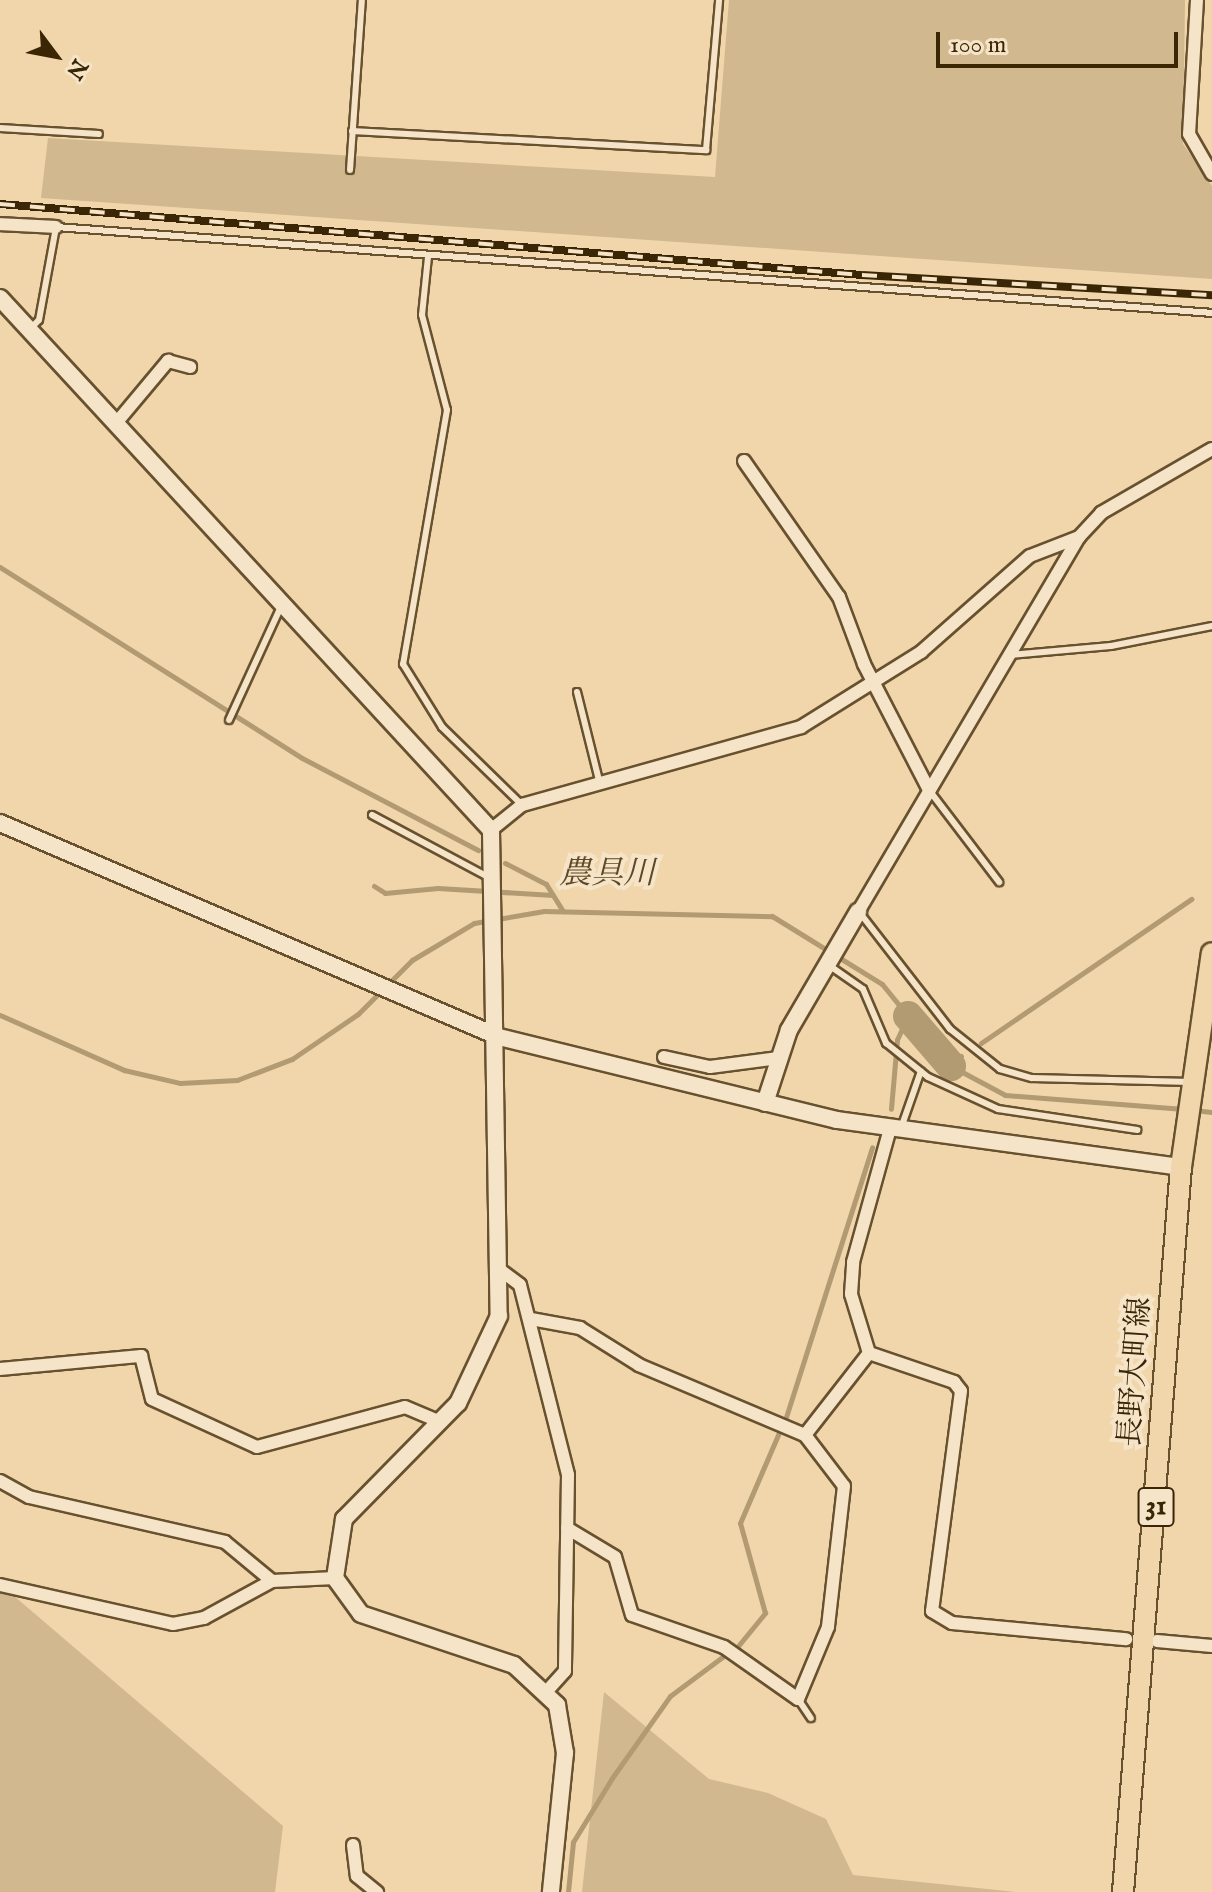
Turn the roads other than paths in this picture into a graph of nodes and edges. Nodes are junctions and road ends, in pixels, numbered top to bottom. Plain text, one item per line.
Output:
1 (362, 0) edge
2 (719, 0) edge
3 (1197, 0) edge
4 (0, 128) edge
5 (352, 131) junction
6 (99, 134) dead end
7 (350, 170) dead end
8 (1212, 174) edge
9 (0, 224) edge
10 (56, 227) junction
11 (428, 257) junction
12 (0, 298) edge
13 (1212, 313) edge
14 (29, 329) junction
15 (190, 367) dead end
16 (117, 422) junction
17 (1212, 449) edge
18 (744, 461) dead end
19 (1079, 537) junction
20 (284, 601) junction
21 (1212, 626) edge
22 (1009, 655) junction
23 (875, 683) junction
24 (577, 692) dead end
25 (229, 719) dead end
26 (600, 784) junction
27 (929, 790) junction
28 (522, 805) junction
29 (372, 815) dead end
30 (0, 823) edge
31 (491, 830) junction
32 (494, 882) junction
33 (999, 882) dead end
34 (856, 916) junction
35 (1212, 953) edge
36 (830, 960) junction
37 (499, 1037) junction
38 (664, 1057) dead end
39 (778, 1058) junction
40 (921, 1071) junction
41 (1190, 1086) junction
42 (765, 1103) junction
43 (895, 1130) junction
44 (1137, 1130) dead end
45 (1181, 1167) junction
46 (503, 1272) junction
47 (531, 1319) junction
48 (869, 1353) junction
49 (0, 1369) edge
50 (440, 1422) junction
51 (805, 1435) junction
52 (0, 1481) edge
53 (567, 1528) junction
54 (335, 1578) junction
55 (272, 1581) junction
56 (0, 1585) edge
57 (1126, 1639) dead end
58 (1157, 1641) dead end
59 (1212, 1646) edge
60 (546, 1692) junction
61 (798, 1699) junction
62 (811, 1718) dead end
63 (353, 1845) dead end
64 (377, 1892) edge
65 (551, 1892) edge
66 (1123, 1892) edge

1 - 5 lane
2 - 5 lane
3 - 8 street
4 - 6 lane
5 - 7 lane
9 - 10 street
10 - 11 lane
10 - 14 lane
11 - 13 lane
11 - 28 lane
12 - 14 street
14 - 16 street
15 - 16 street
16 - 20 street
17 - 19 street
18 - 23 street
19 - 22 street
19 - 23 street
20 - 25 lane
20 - 31 street
21 - 22 lane
22 - 27 street
23 - 26 street
23 - 27 street
24 - 26 lane
26 - 28 street
27 - 33 lane
27 - 34 street
28 - 31 street
29 - 32 lane
30 - 37 street
31 - 32 street
32 - 37 street
34 - 36 street
34 - 41 lane
35 - 41 main road, 長野大町線 / 31
36 - 39 street
36 - 40 lane
37 - 42 street
37 - 46 street
38 - 39 street
39 - 42 street
40 - 43 lane
40 - 44 lane
41 - 45 main road, 長野大町線 / 31
42 - 43 street
43 - 45 street
43 - 48 street
45 - 66 main road, 長野大町線 / 31
46 - 47 street
46 - 50 street
47 - 51 street
47 - 53 street
48 - 51 street
48 - 57 street
49 - 50 street
50 - 54 street
51 - 61 street
52 - 55 street
53 - 60 street
53 - 61 street
54 - 55 street
54 - 60 street
55 - 56 street
58 - 59 street
60 - 65 street
61 - 62 lane
63 - 64 street

